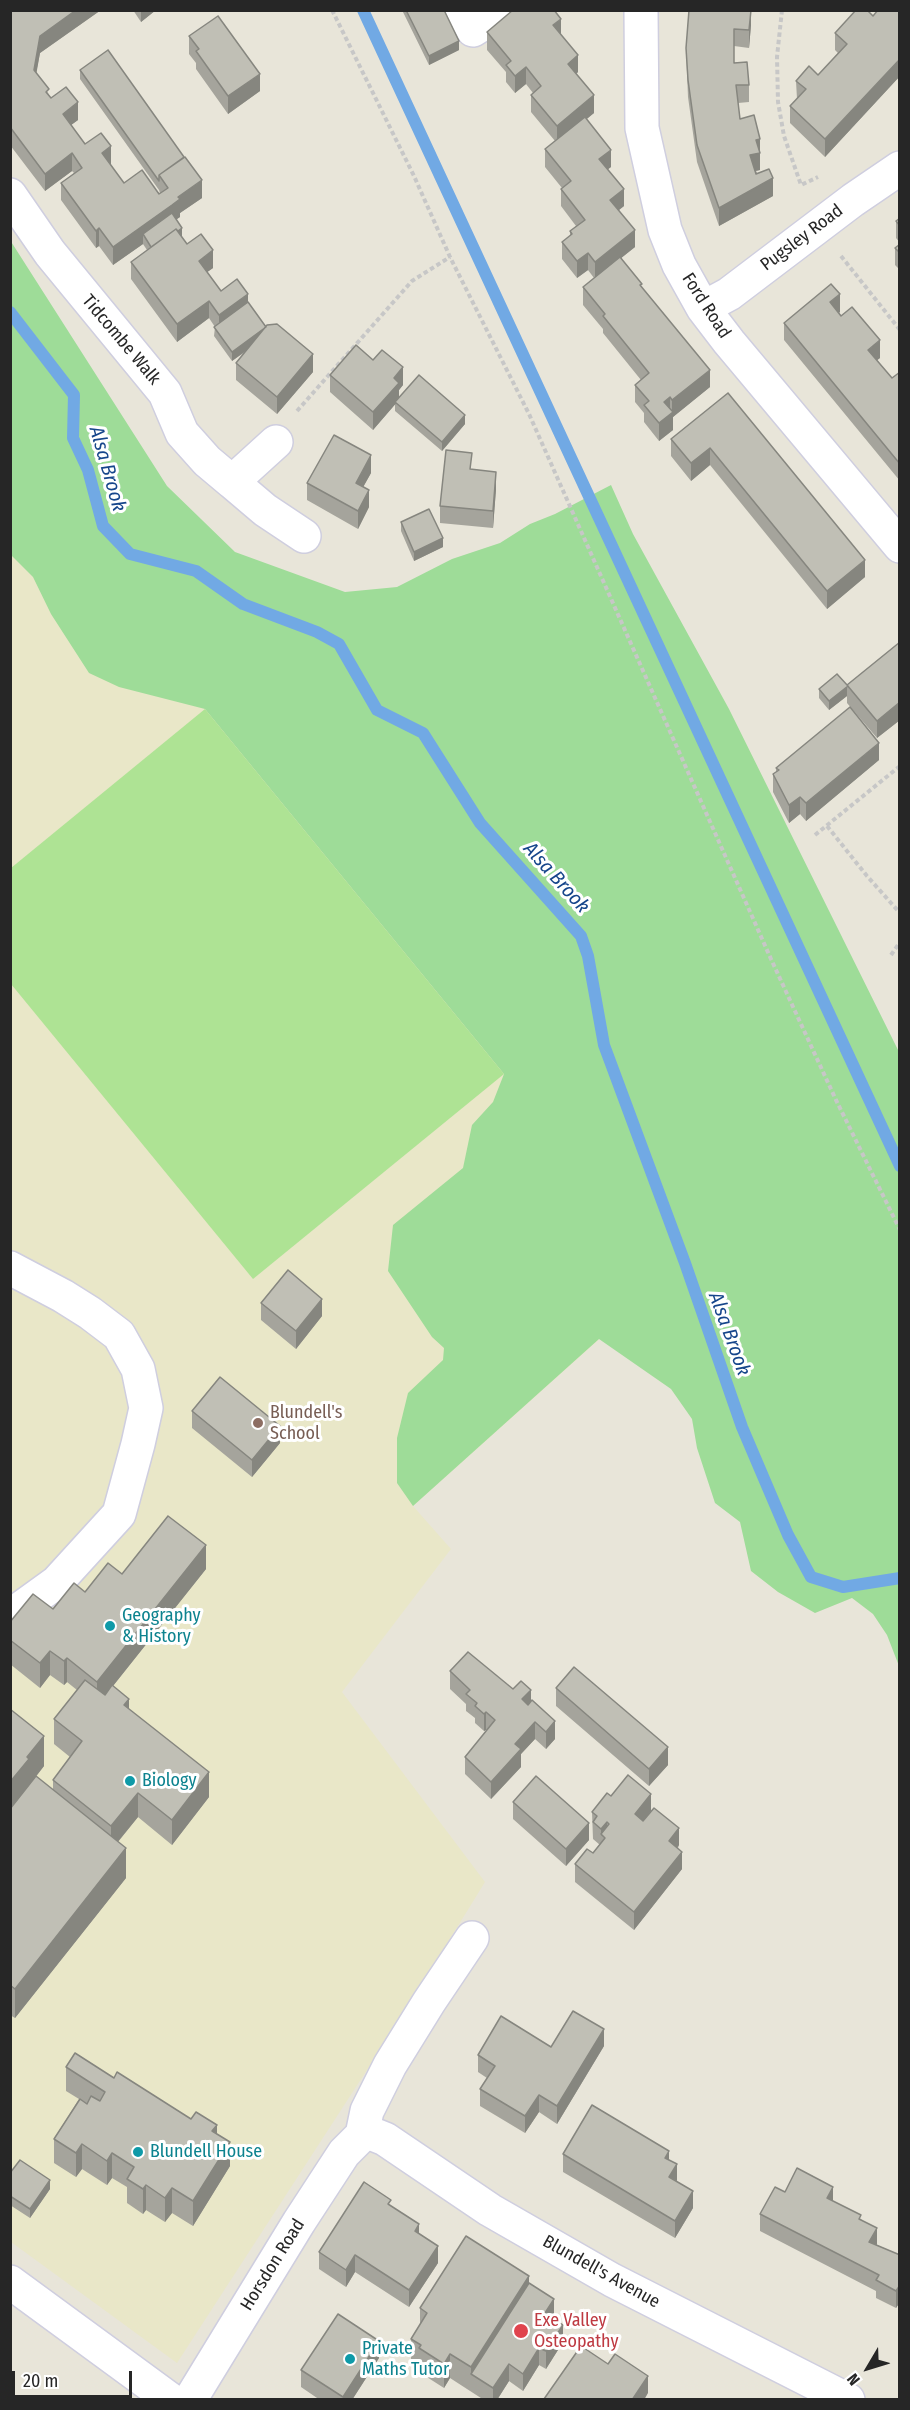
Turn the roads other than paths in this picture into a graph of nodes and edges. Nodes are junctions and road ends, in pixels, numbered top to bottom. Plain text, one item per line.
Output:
1 (462, 10) edge
2 (505, 10) edge
3 (641, 10) edge
4 (900, 168) edge
5 (10, 195) edge
6 (703, 308) junction
7 (276, 442) road end
8 (232, 482) junction
9 (304, 536) dead end
10 (900, 546) edge
11 (10, 1268) edge
12 (10, 1616) edge
13 (472, 1938) dead end
14 (362, 2135) junction
15 (10, 2282) edge
16 (196, 2389) edge
17 (171, 2400) edge
18 (848, 2400) edge

1 - 2 street
3 - 6 street, Ford Road
4 - 6 street, Pugsley Road
5 - 8 street, Tidcombe Walk
6 - 10 street, Ford Road
7 - 8 street
8 - 9 street, Tidcombe Walk
11 - 12 street
13 - 14 street
14 - 16 street, Horsdon Road
14 - 18 street, Blundell's Avenue
15 - 17 street

